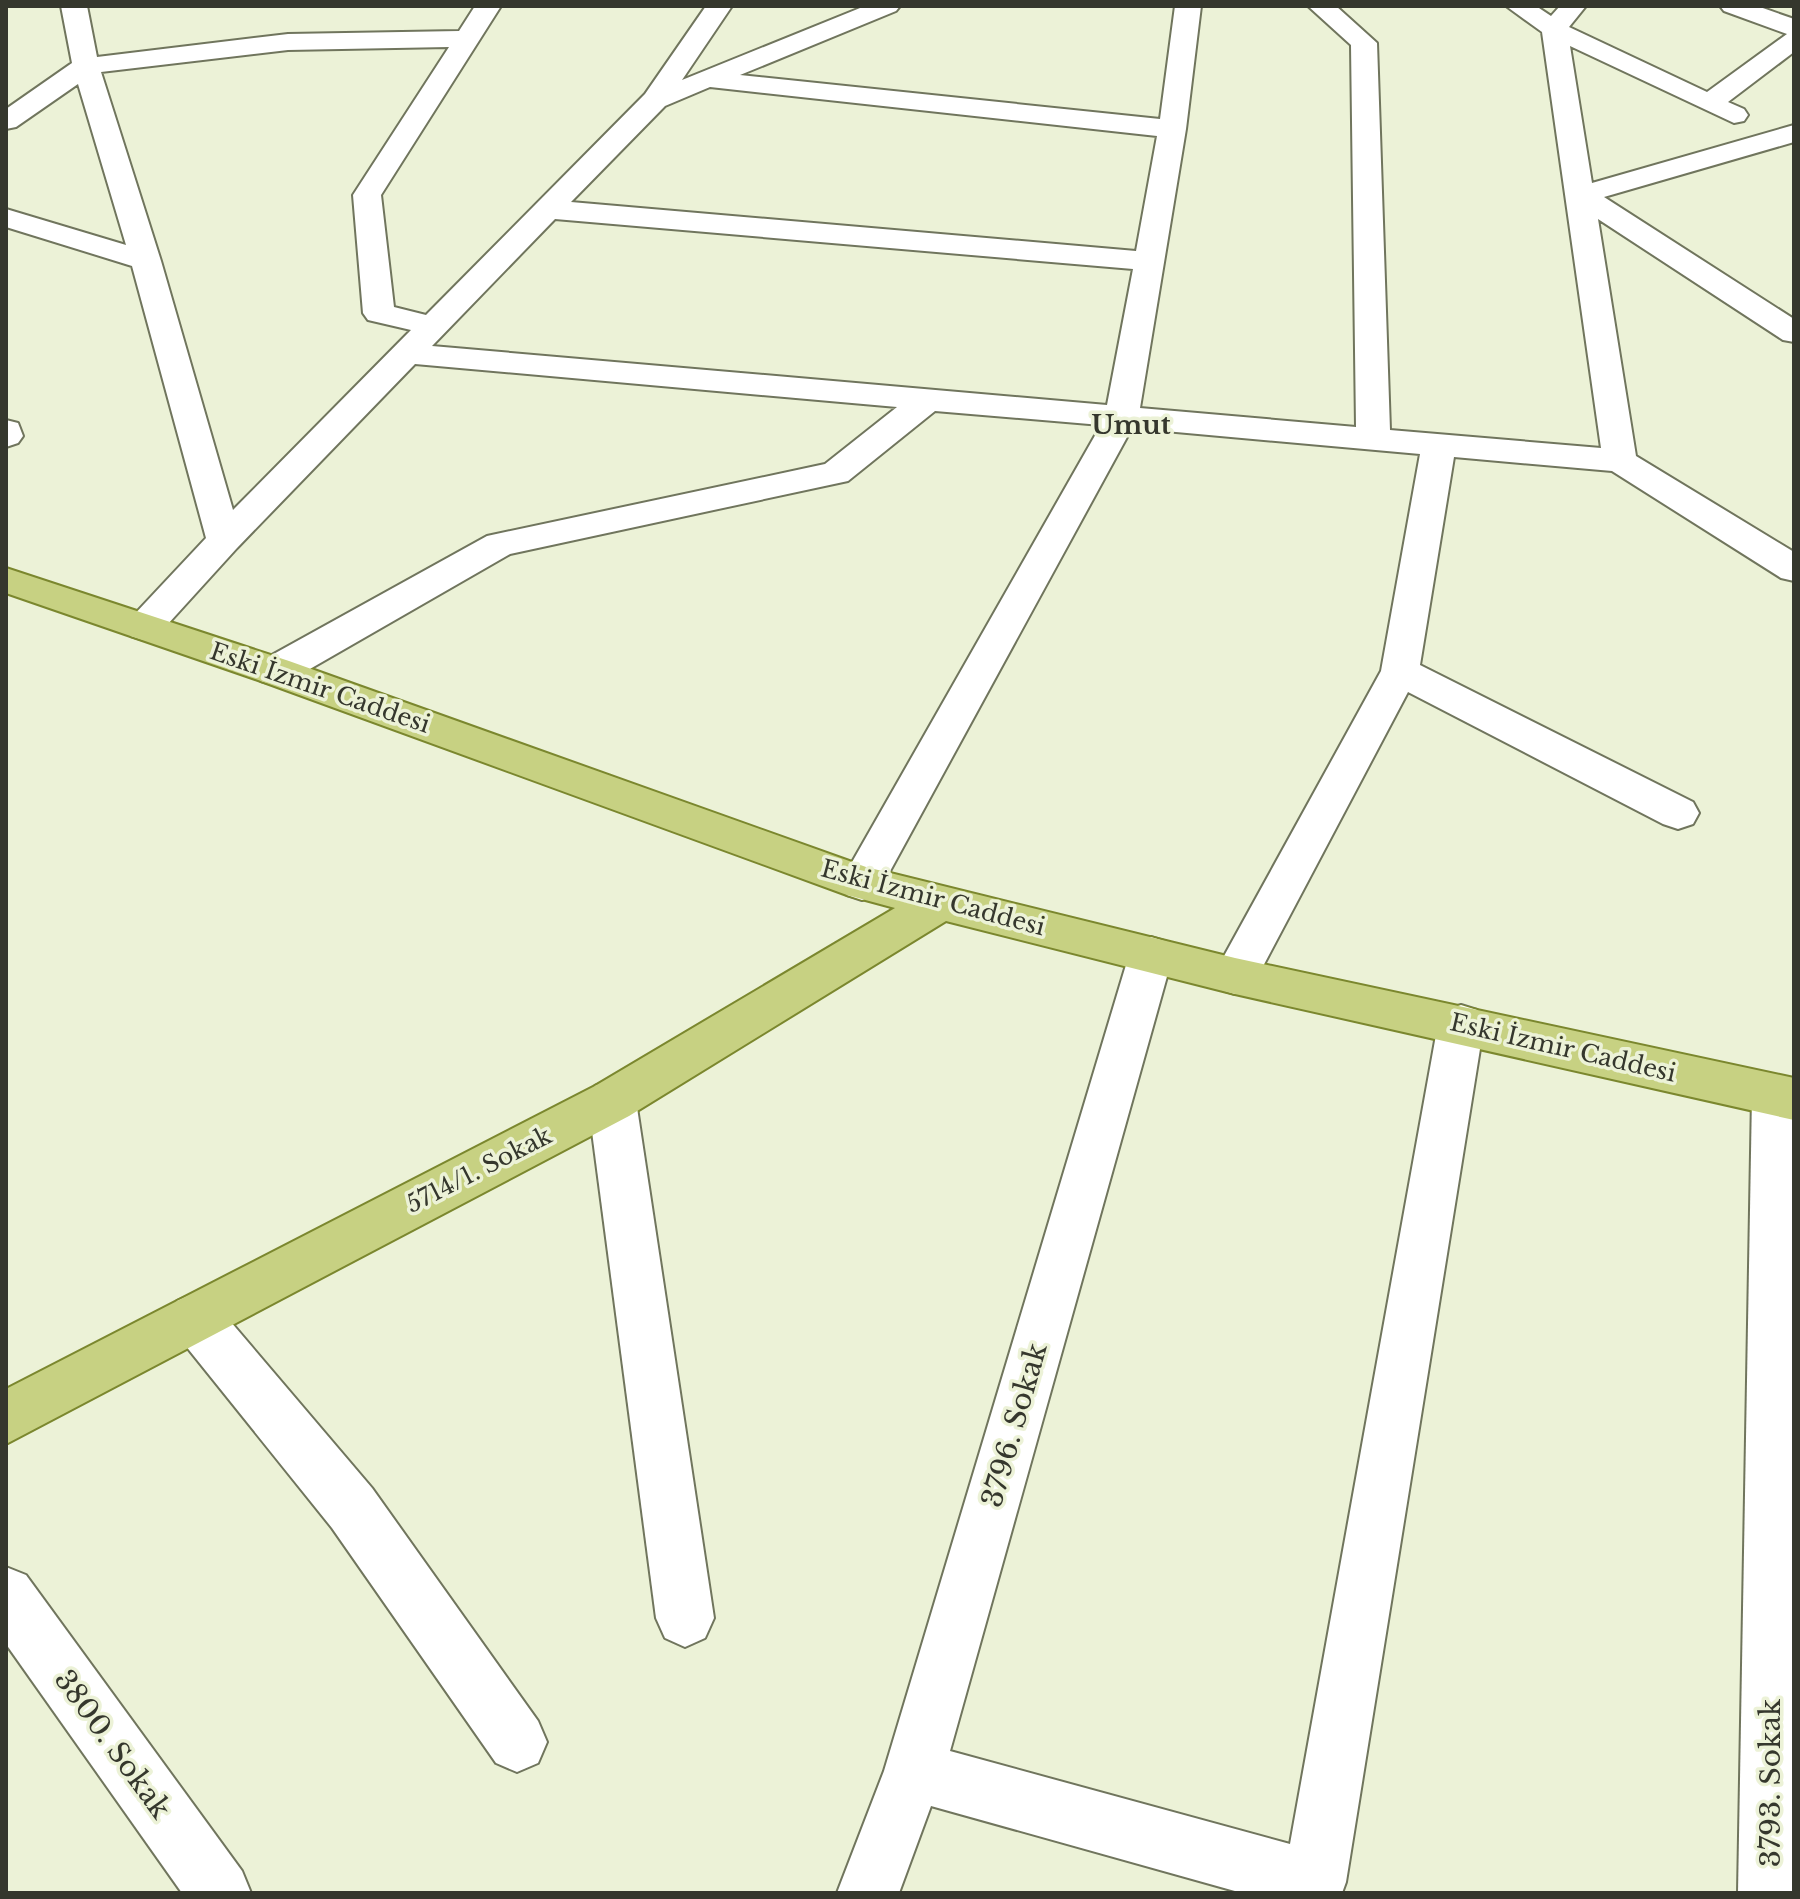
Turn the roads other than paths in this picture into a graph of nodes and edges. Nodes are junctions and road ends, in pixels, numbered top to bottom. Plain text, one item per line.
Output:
1 (74, 6) edge
2 (488, 6) edge
3 (719, 6) edge
4 (887, 6) edge
5 (1188, 6) edge
6 (1321, 6) edge
7 (1519, 6) edge
8 (1573, 6) edge
9 (1733, 6) edge
10 (1794, 28) edge
11 (1554, 29) junction
12 (464, 39) junction
13 (1794, 40) edge
14 (86, 66) junction
15 (708, 80) junction
16 (655, 100) junction
17 (1709, 103) junction
18 (6, 121) edge
19 (1172, 129) junction
20 (1787, 135) edge
21 (1581, 195) junction
22 (546, 209) junction
23 (6, 218) edge
24 (146, 261) junction
25 (1147, 261) junction
26 (435, 327) junction
27 (1794, 333) edge
28 (408, 354) junction
29 (926, 401) junction
30 (1122, 417) junction
31 (1373, 441) junction
32 (1439, 445) junction
33 (1620, 461) junction
34 (224, 540) junction
35 (1794, 569) edge
36 (6, 580) edge
37 (144, 627) junction
38 (275, 671) junction
39 (1400, 671) junction
40 (1678, 813) dead end
41 (862, 883) junction
42 (940, 903) junction
43 (1151, 955) junction
44 (1235, 976) junction
45 (1461, 1024) junction
46 (1785, 1098) edge
47 (612, 1101) junction
48 (195, 1318) junction
49 (6, 1417) edge
50 (6, 1595) edge
51 (685, 1618) dead end
52 (517, 1742) dead end
53 (914, 1771) junction
54 (1326, 1889) edge
55 (220, 1893) edge
56 (868, 1893) edge
57 (1769, 1893) edge

1 - 14 street
2 - 12 street
3 - 16 street
4 - 15 street
5 - 19 street
6 - 31 street
7 - 11 street
8 - 11 street
9 - 10 street
11 - 17 street
11 - 21 street
12 - 14 street
12 - 26 street
13 - 17 street
14 - 18 street
14 - 24 street
15 - 16 street
15 - 19 street
16 - 22 street
17 - 20 street
19 - 25 street
20 - 21 street
21 - 27 street
21 - 33 street
22 - 25 street
22 - 26 street
23 - 24 street
24 - 34 street
25 - 30 street
26 - 28 street
28 - 29 street
28 - 34 street
29 - 30 street
29 - 38 street
30 - 31 street
30 - 41 street
31 - 32 street
32 - 33 street
32 - 39 street
33 - 35 street
34 - 37 street
36 - 37 main road, Eski İzmir Caddesi
37 - 38 main road, Eski İzmir Caddesi
38 - 41 main road, Eski İzmir Caddesi
39 - 40 street
39 - 44 street
41 - 42 main road, Eski İzmir Caddesi
42 - 43 main road, Eski İzmir Caddesi
42 - 47 main road, 5714/1. Sokak
43 - 44 main road, Eski İzmir Caddesi
43 - 53 street, 3796. Sokak
44 - 45 main road, Eski İzmir Caddesi
45 - 46 main road, Eski İzmir Caddesi
45 - 54 street
46 - 57 street, 3793. Sokak
47 - 48 main road, 5714/1. Sokak
47 - 51 street
48 - 49 main road, 5714/1. Sokak
48 - 52 street
50 - 55 street, 3800. Sokak
53 - 54 street
53 - 56 street, 3796. Sokak

